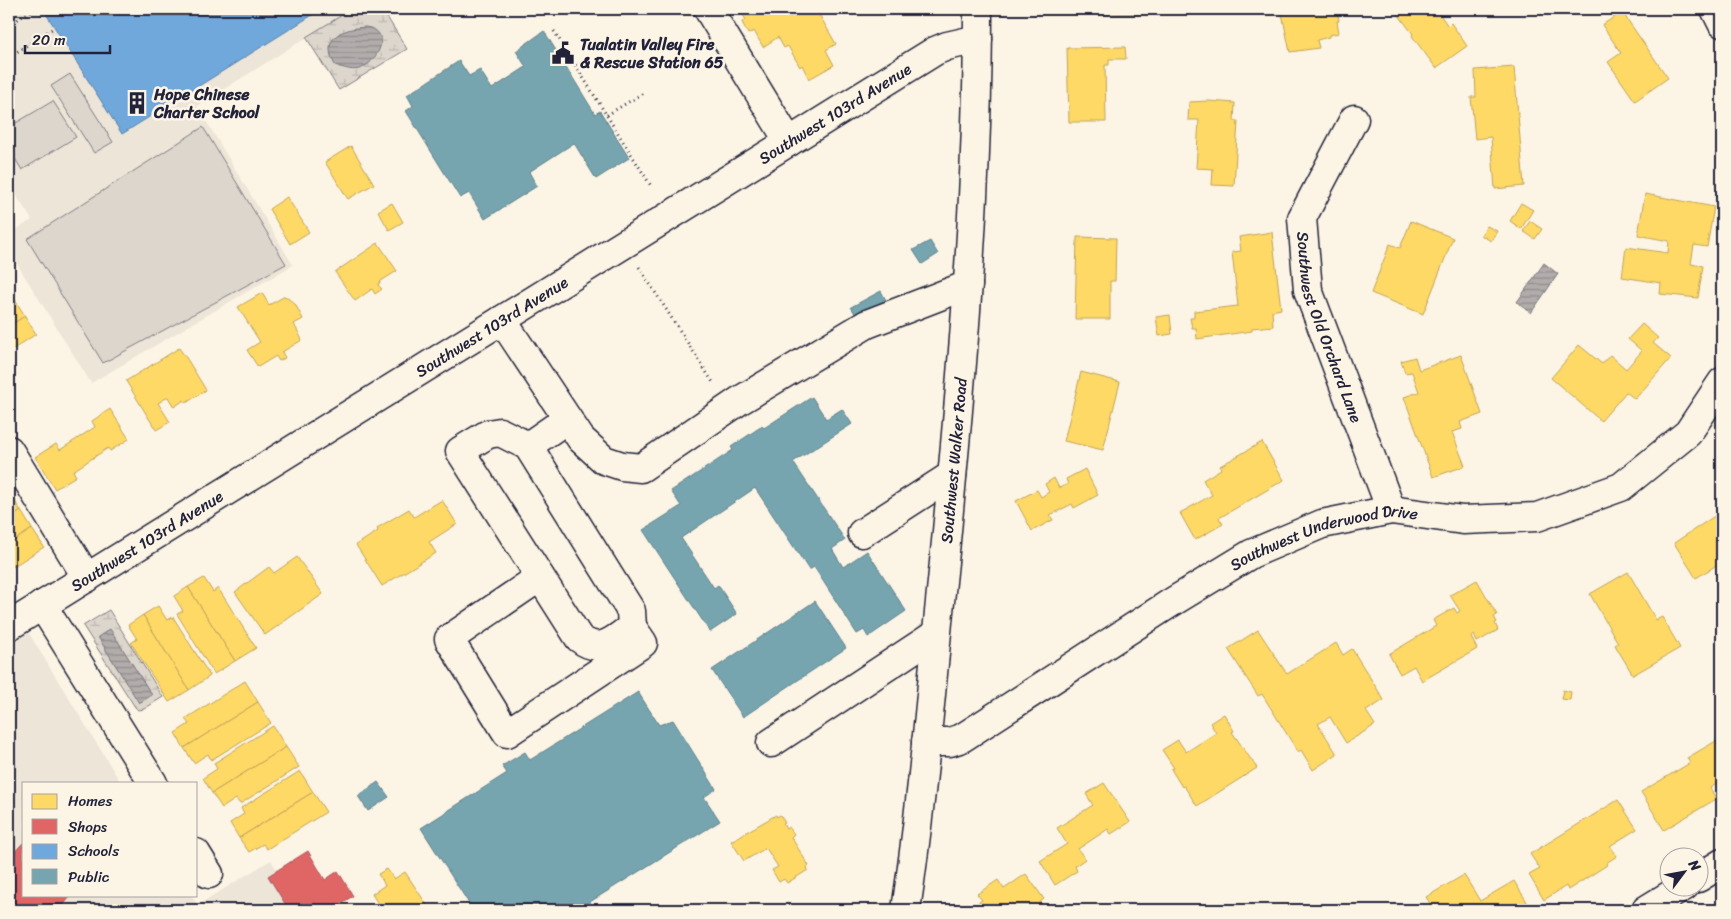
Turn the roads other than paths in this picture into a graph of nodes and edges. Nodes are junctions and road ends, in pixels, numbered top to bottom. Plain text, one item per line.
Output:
1 (708, 9) edge
2 (978, 9) edge
3 (1715, 9) edge
4 (1722, 23) edge
5 (978, 39) junction
6 (1354, 119) dead end
7 (789, 142) junction
8 (968, 285) junction
9 (502, 320) junction
10 (1722, 382) edge
11 (568, 419) junction
12 (528, 446) junction
13 (9, 450) edge
14 (952, 475) junction
15 (1391, 510) junction
16 (862, 533) dead end
17 (540, 577) junction
18 (87, 578) junction
19 (42, 605) junction
20 (9, 626) edge
21 (632, 627) junction
22 (936, 634) junction
23 (926, 742) junction
24 (771, 743) dead end
25 (152, 782) edge
26 (1722, 863) edge
27 (1708, 872) edge
28 (1669, 896) edge
29 (906, 910) edge
30 (1646, 910) edge

1 - 7 street
2 - 5 street, Southwest Walker Road
3 - 4 street
5 - 7 street, Southwest 103rd Avenue
5 - 8 street, Southwest Walker Road
6 - 15 street, Southwest Old Orchard Lane
7 - 9 street, Southwest 103rd Avenue
8 - 11 street
8 - 14 street, Southwest Walker Road
9 - 11 street
9 - 18 street, Southwest 103rd Avenue
10 - 15 street, Southwest Underwood Drive
11 - 12 street
12 - 17 street
12 - 21 street
13 - 18 street
14 - 16 street
14 - 22 street, Southwest Walker Road
15 - 23 street, Southwest Underwood Drive
17 - 21 street
17 - 21 street
18 - 19 street, Southwest 103rd Avenue
19 - 20 street, Southwest 103rd Avenue
19 - 25 street
22 - 23 street, Southwest Walker Road
22 - 24 street
23 - 29 street, Southwest Walker Road
26 - 27 street
28 - 30 street

